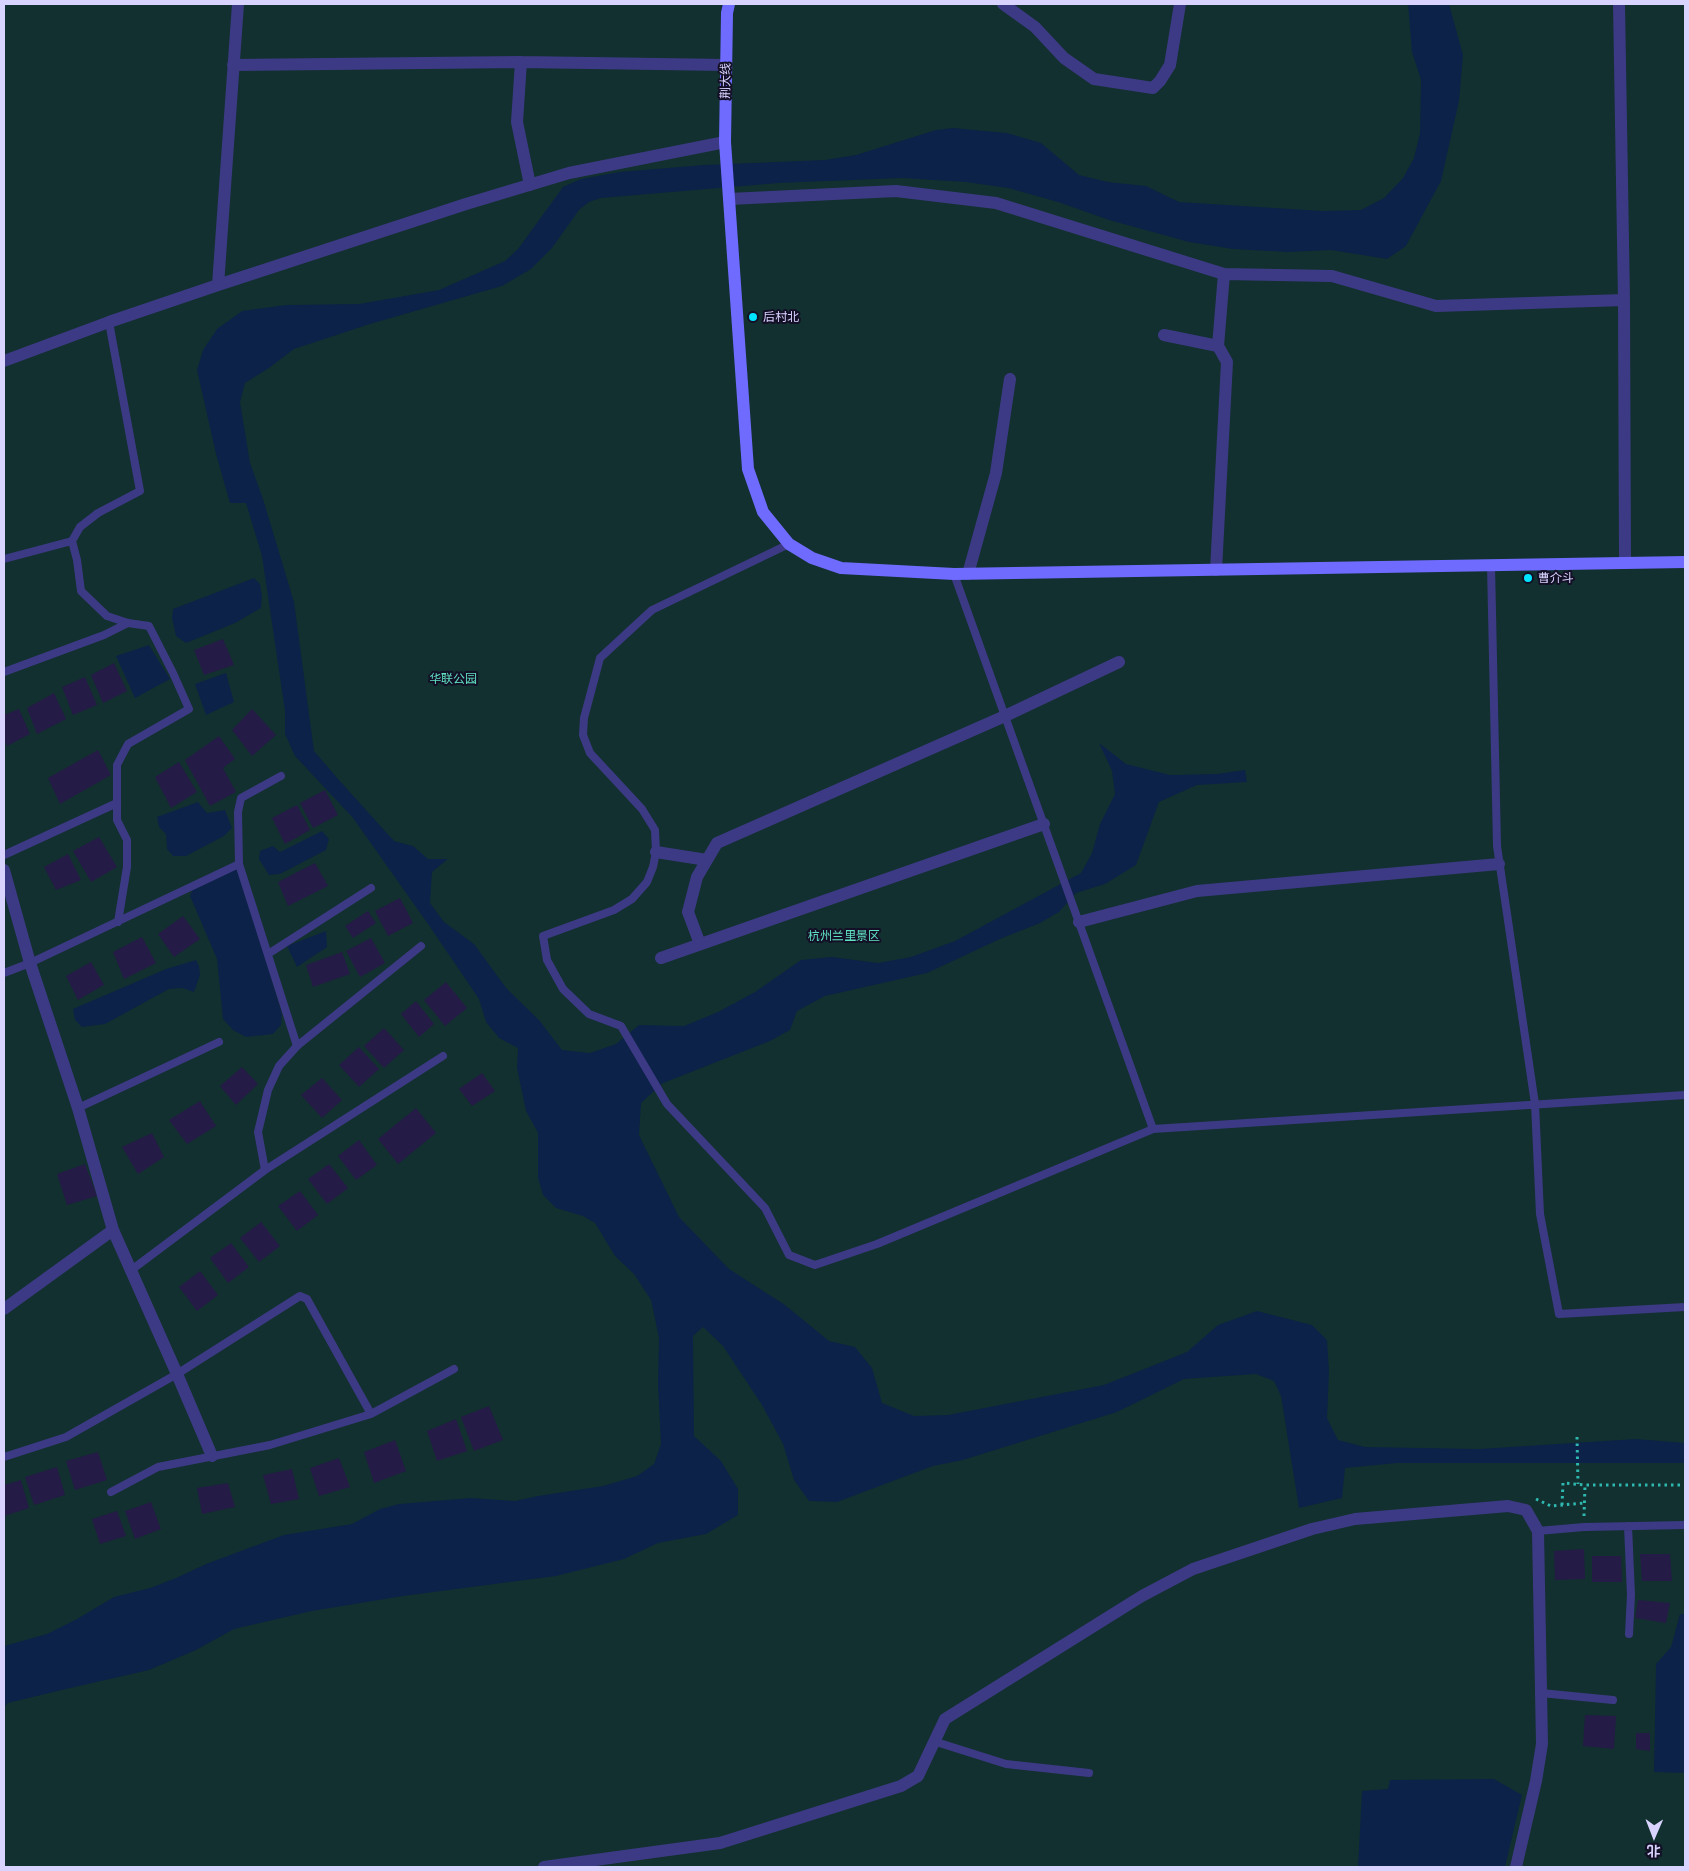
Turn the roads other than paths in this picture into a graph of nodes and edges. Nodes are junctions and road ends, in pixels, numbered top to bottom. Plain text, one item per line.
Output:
1 (238, 4) edge
2 (729, 4) edge
3 (1003, 4) edge
4 (1180, 4) edge
5 (1619, 4) edge
6 (521, 62) junction
7 (233, 65) junction
8 (726, 65) junction
9 (725, 142) junction
10 (530, 184) junction
11 (729, 199) junction
12 (1224, 274) junction
13 (218, 285) junction
14 (1624, 300) junction
15 (109, 322) junction
16 (1164, 335) dead end
17 (1218, 346) junction
18 (4, 361) edge
19 (1010, 379) dead end
20 (72, 541) junction
21 (789, 544) junction
22 (4, 559) edge
23 (1685, 562) edge
24 (1625, 563) junction
25 (1491, 565) junction
26 (1216, 570) junction
27 (954, 574) junction
28 (968, 574) junction
29 (128, 623) junction
30 (1119, 662) dead end
31 (4, 672) edge
32 (1005, 716) junction
33 (281, 776) dead end
34 (117, 803) junction
35 (1044, 824) junction
36 (656, 852) junction
37 (4, 855) edge
38 (707, 860) junction
39 (239, 864) junction
40 (1499, 864) junction
41 (4, 870) edge
42 (371, 888) dead end
43 (118, 922) junction
44 (1079, 922) junction
45 (700, 944) junction
46 (421, 946) dead end
47 (268, 954) junction
48 (661, 958) dead end
49 (30, 963) junction
50 (4, 973) edge
51 (219, 1042) dead end
52 (297, 1046) junction
53 (443, 1056) dead end
54 (1685, 1095) edge
55 (1535, 1104) junction
56 (78, 1108) junction
57 (1153, 1129) junction
58 (265, 1170) junction
59 (112, 1230) junction
60 (130, 1271) junction
61 (1685, 1307) edge
62 (4, 1309) edge
63 (454, 1369) dead end
64 (177, 1374) junction
65 (371, 1414) junction
66 (212, 1456) junction
67 (4, 1457) edge
68 (110, 1492) dead end
69 (1685, 1525) edge
70 (1628, 1526) junction
71 (1538, 1531) junction
72 (1629, 1634) dead end
73 (1542, 1693) junction
74 (1614, 1700) dead end
75 (933, 1741) junction
76 (1089, 1773) dead end
77 (544, 1867) edge
78 (1516, 1867) edge

1 - 7 street
2 - 8 street, 荆大线
3 - 4 street
5 - 14 street
6 - 7 street
6 - 8 street
6 - 10 street
7 - 13 street
8 - 9 street, 荆大线
9 - 10 street
9 - 11 street, 荆大线
10 - 13 street
11 - 12 street
11 - 21 street, 荆大线
12 - 14 street
12 - 17 street
13 - 15 street
14 - 24 street
15 - 18 street
15 - 20 lane
16 - 17 street
17 - 26 street
19 - 28 street
20 - 22 lane
20 - 29 lane
21 - 27 street, 荆大线
21 - 36 lane
23 - 24 street, 荆大线
24 - 25 street, 荆大线
25 - 26 street, 荆大线
25 - 40 lane
26 - 28 street, 荆大线
27 - 28 street, 荆大线
27 - 32 lane
29 - 31 lane
29 - 34 lane
30 - 32 street
32 - 35 lane
32 - 38 street
33 - 39 lane
34 - 37 lane
34 - 43 lane
35 - 44 lane
35 - 45 street
36 - 38 street
36 - 57 lane
38 - 45 street
39 - 43 lane
39 - 47 lane
40 - 44 street
40 - 55 lane
41 - 49 street
42 - 47 lane
43 - 49 lane
44 - 57 lane
45 - 48 street
46 - 52 lane
47 - 52 lane
49 - 50 lane
49 - 56 street
51 - 56 lane
52 - 58 lane
53 - 58 lane
54 - 55 lane
55 - 57 lane
55 - 61 lane
56 - 59 street
58 - 60 lane
59 - 60 street
59 - 62 street
60 - 64 street
63 - 65 lane
64 - 65 lane
64 - 66 street
64 - 67 lane
65 - 66 lane
66 - 68 lane
69 - 70 lane
70 - 71 lane
70 - 72 lane
71 - 73 street
71 - 75 street
73 - 74 lane
73 - 78 street
75 - 76 lane
75 - 77 street

